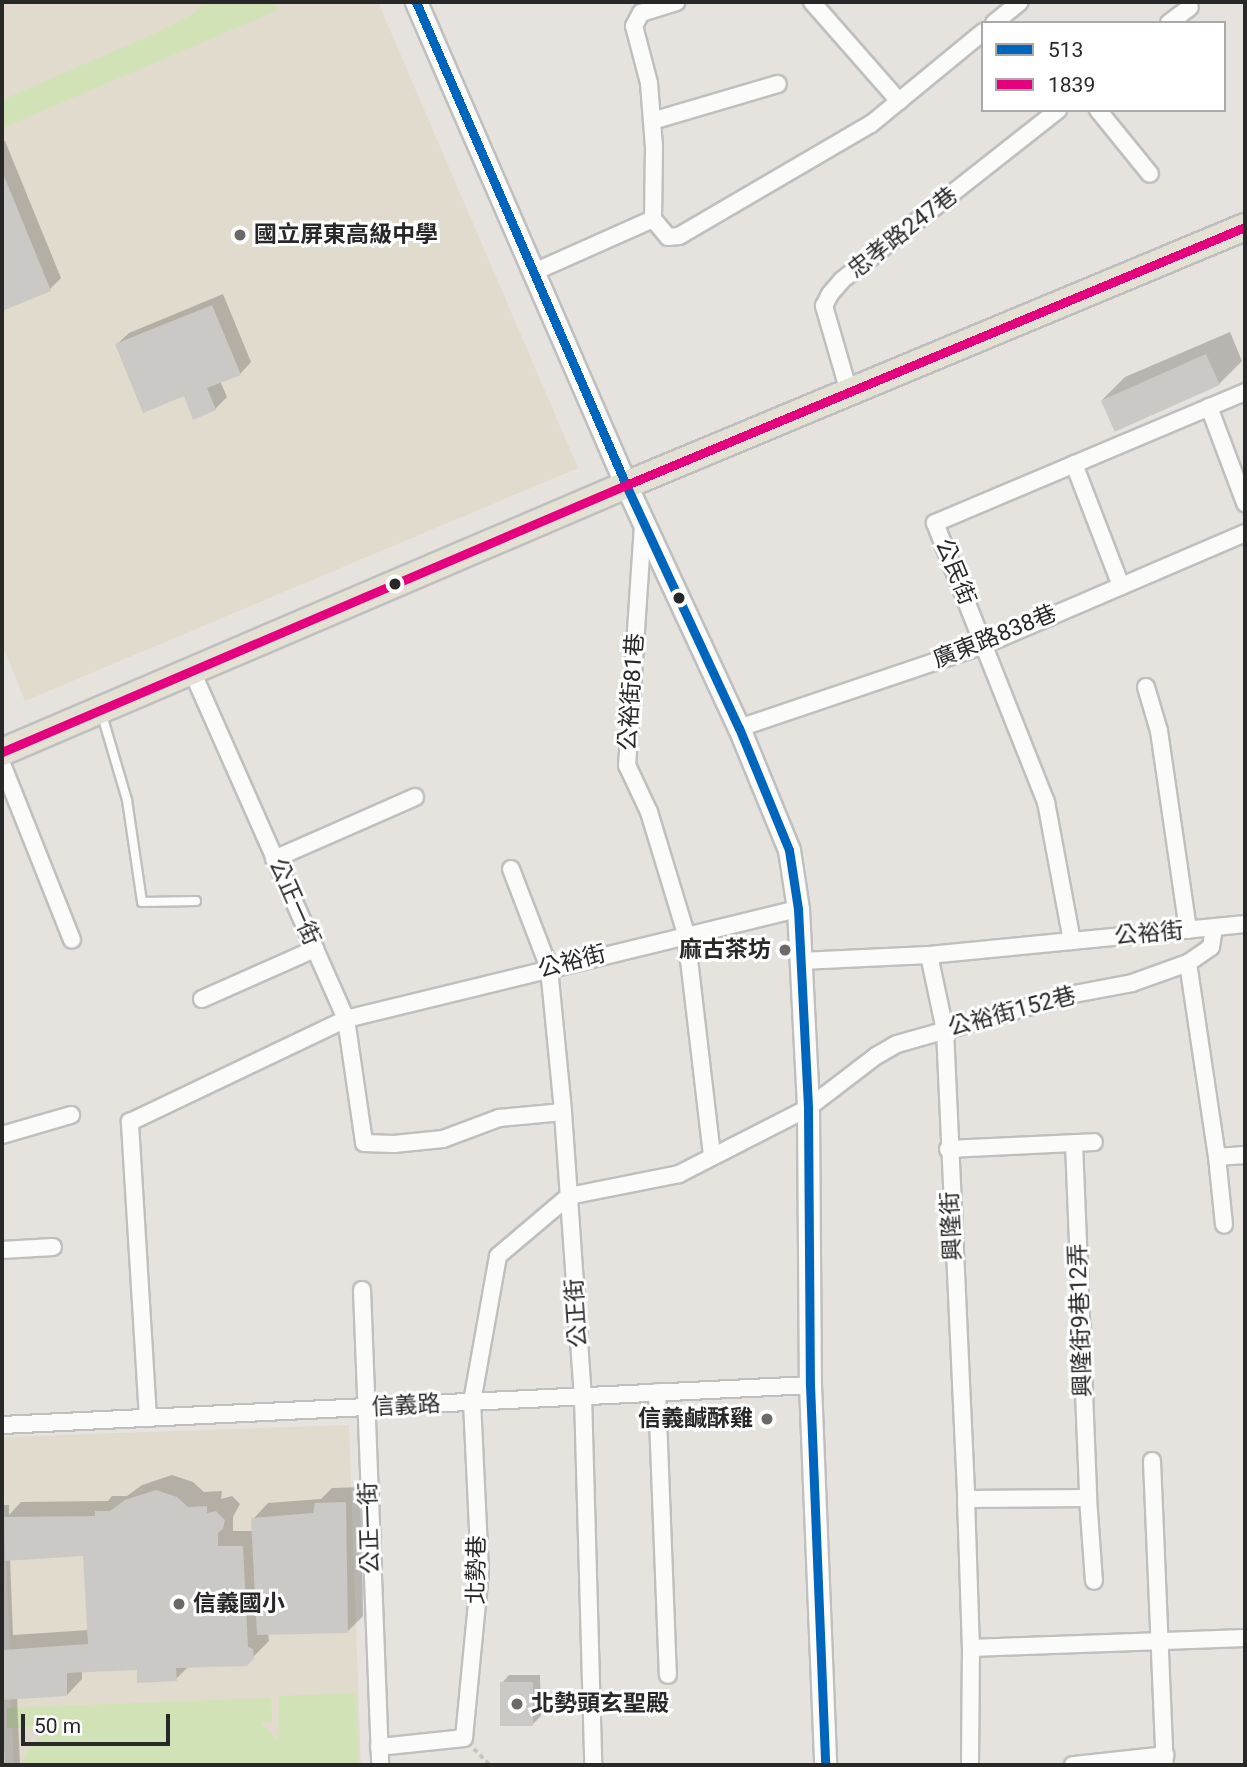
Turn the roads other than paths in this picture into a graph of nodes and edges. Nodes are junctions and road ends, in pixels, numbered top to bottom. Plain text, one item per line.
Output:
1 (416, 2) edge
2 (676, 2) edge
3 (1020, 2) edge
4 (815, 3) edge
5 (1190, 7) dead end
6 (997, 21) edge
7 (1172, 21) edge
8 (981, 34) edge
9 (778, 84) dead end
10 (899, 101) junction
11 (1055, 112) edge
12 (1100, 112) edge
13 (652, 121) junction
14 (1150, 174) dead end
15 (653, 219) junction
16 (1245, 227) edge
17 (534, 272) junction
18 (849, 392) junction
19 (1245, 392) edge
20 (1209, 407) junction
21 (1074, 464) junction
22 (626, 485) junction
23 (1245, 502) edge
24 (643, 523) junction
25 (1245, 533) edge
26 (1121, 586) junction
27 (984, 645) junction
28 (191, 670) junction
29 (1146, 687) dead end
30 (100, 708) junction
31 (739, 728) junction
32 (2, 752) edge
33 (2, 764) edge
34 (415, 797) dead end
35 (274, 859) junction
36 (511, 869) dead end
37 (196, 901) dead end
38 (798, 909) junction
39 (1245, 925) edge
40 (1213, 928) junction
41 (1188, 930) junction
42 (686, 934) junction
43 (72, 940) dead end
44 (1072, 941) junction
45 (315, 949) junction
46 (929, 955) junction
47 (801, 961) junction
48 (1188, 963) junction
49 (550, 968) junction
50 (201, 999) dead end
51 (346, 1019) junction
52 (945, 1030) junction
53 (808, 1108) junction
54 (563, 1112) junction
55 (71, 1115) dead end
56 (2, 1135) edge
57 (1094, 1142) dead end
58 (1074, 1143) junction
59 (948, 1149) junction
60 (712, 1155) junction
61 (1245, 1155) edge
62 (1217, 1157) junction
63 (569, 1196) junction
64 (1224, 1225) dead end
65 (53, 1247) dead end
66 (2, 1250) edge
67 (362, 1290) dead end
68 (810, 1385) junction
69 (657, 1392) junction
70 (583, 1396) junction
71 (471, 1402) junction
72 (365, 1408) junction
73 (148, 1418) junction
74 (2, 1426) edge
75 (1152, 1461) dead end
76 (1088, 1498) junction
77 (966, 1499) junction
78 (1094, 1581) dead end
79 (1245, 1638) edge
80 (1158, 1640) junction
81 (971, 1648) junction
82 (667, 1675) dead end
83 (379, 1747) junction
84 (1165, 1760) edge
85 (380, 1765) edge
86 (593, 1765) edge
87 (825, 1765) edge
88 (970, 1765) edge
89 (1073, 1765) edge

1 - 17 street
2 - 13 street
3 - 6 street
4 - 10 street
5 - 7 street
8 - 10 street
9 - 13 street
10 - 15 street
11 - 18 street, 忠孝路247巷
12 - 14 street
13 - 15 street
15 - 17 street
16 - 18 main road
17 - 22 street
18 - 22 main road
19 - 20 street, 公民街
20 - 21 street, 公民街
20 - 23 street
21 - 26 street
21 - 27 street, 公民街
22 - 24 street
22 - 28 main road
24 - 31 street
24 - 42 street, 公裕街81巷
25 - 26 street, 廣東路838巷
26 - 27 street, 廣東路838巷
27 - 31 street, 廣東路838巷
27 - 44 street, 公民街
28 - 30 main road
28 - 35 street, 公正一街
29 - 41 street
30 - 32 main road
30 - 37 lane
31 - 38 street
33 - 43 street
34 - 35 street
35 - 45 street, 公正一街
36 - 49 street, 公正街
38 - 42 street, 公裕街
38 - 47 street
39 - 40 street, 公裕街
40 - 41 street, 公裕街
40 - 48 street, 公裕街152巷
41 - 44 street, 公裕街
42 - 49 street, 公裕街
42 - 60 street, 公裕街81巷
44 - 46 street, 公裕街
45 - 50 street
45 - 51 street, 公正一街
46 - 47 street, 公裕街
46 - 52 street, 興隆街
47 - 53 street
48 - 52 street, 公裕街152巷
48 - 62 street
49 - 51 street, 公裕街
49 - 54 street, 公正街
51 - 54 street, 公正一街
51 - 73 street, 公裕街
52 - 53 street, 公裕街152巷
52 - 59 street, 興隆街
53 - 60 street, 公裕街152巷
53 - 68 street
54 - 63 street, 公正街
55 - 56 street
57 - 58 street
58 - 59 street
58 - 76 street, 興隆街9巷12弄
59 - 77 street, 興隆街
60 - 63 street, 公裕街152巷
61 - 62 street
62 - 64 street
63 - 70 street, 公正街
63 - 71 street, 北勢巷
65 - 66 street
67 - 72 street, 公正一街
68 - 69 street, 信義路
68 - 87 street
69 - 70 street, 信義路
69 - 82 street
70 - 71 street, 信義路
70 - 86 street, 公正街
71 - 72 street, 信義路
71 - 83 street, 北勢巷
72 - 73 street, 信義路
72 - 83 street, 公正一街
73 - 74 street, 信義路
75 - 80 street
76 - 77 street
76 - 78 street, 興隆街9巷12弄
77 - 81 street, 興隆街
79 - 80 street
80 - 81 street
80 - 84 street
81 - 88 street, 興隆街
83 - 85 street, 公正一街
84 - 89 street

